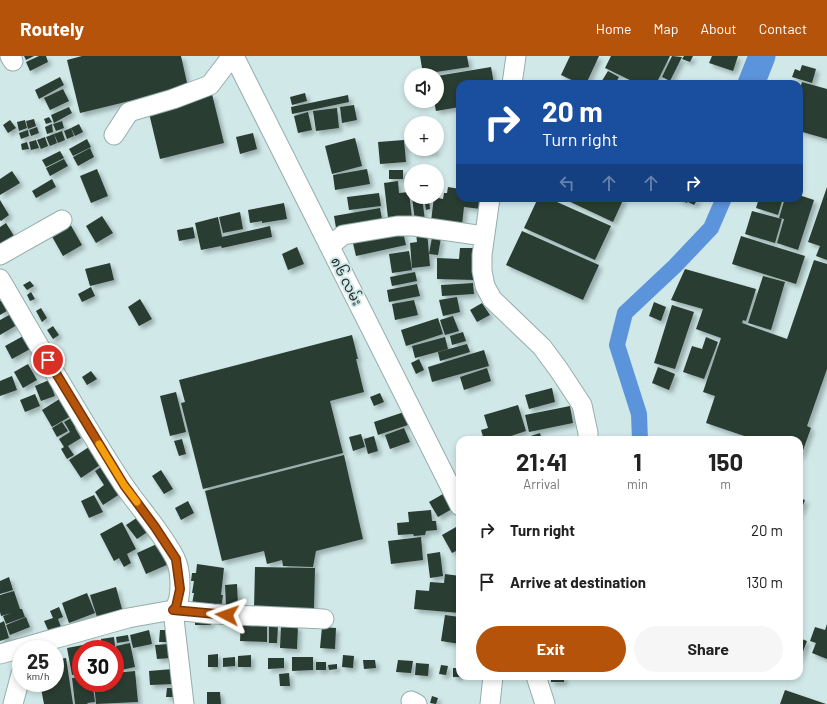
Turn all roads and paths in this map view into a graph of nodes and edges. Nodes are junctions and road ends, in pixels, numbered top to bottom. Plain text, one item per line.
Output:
1 (233, 56) edge
2 (516, 56) edge
3 (513, 80) edge
4 (114, 135) dead end
5 (489, 202) edge
6 (62, 220) dead end
7 (484, 236) junction
8 (330, 246) junction
9 (0, 255) edge
10 (0, 279) edge
11 (588, 436) edge
12 (456, 498) edge
13 (173, 610) junction
14 (324, 619) dead end
15 (60, 640) edge
16 (493, 680) edge
17 (537, 680) edge
18 (16, 692) edge
19 (13, 704) edge
20 (184, 704) edge
21 (490, 704) edge
22 (545, 704) edge

1 - 4 street
1 - 8 street, ၈၆ လမ်း
2 - 3 street
5 - 7 street
6 - 9 street
7 - 8 street
7 - 11 street
8 - 12 street, ၈၆ လမ်း
10 - 13 street
13 - 14 street
13 - 15 street
13 - 20 street
16 - 21 street
17 - 22 street
18 - 19 street

